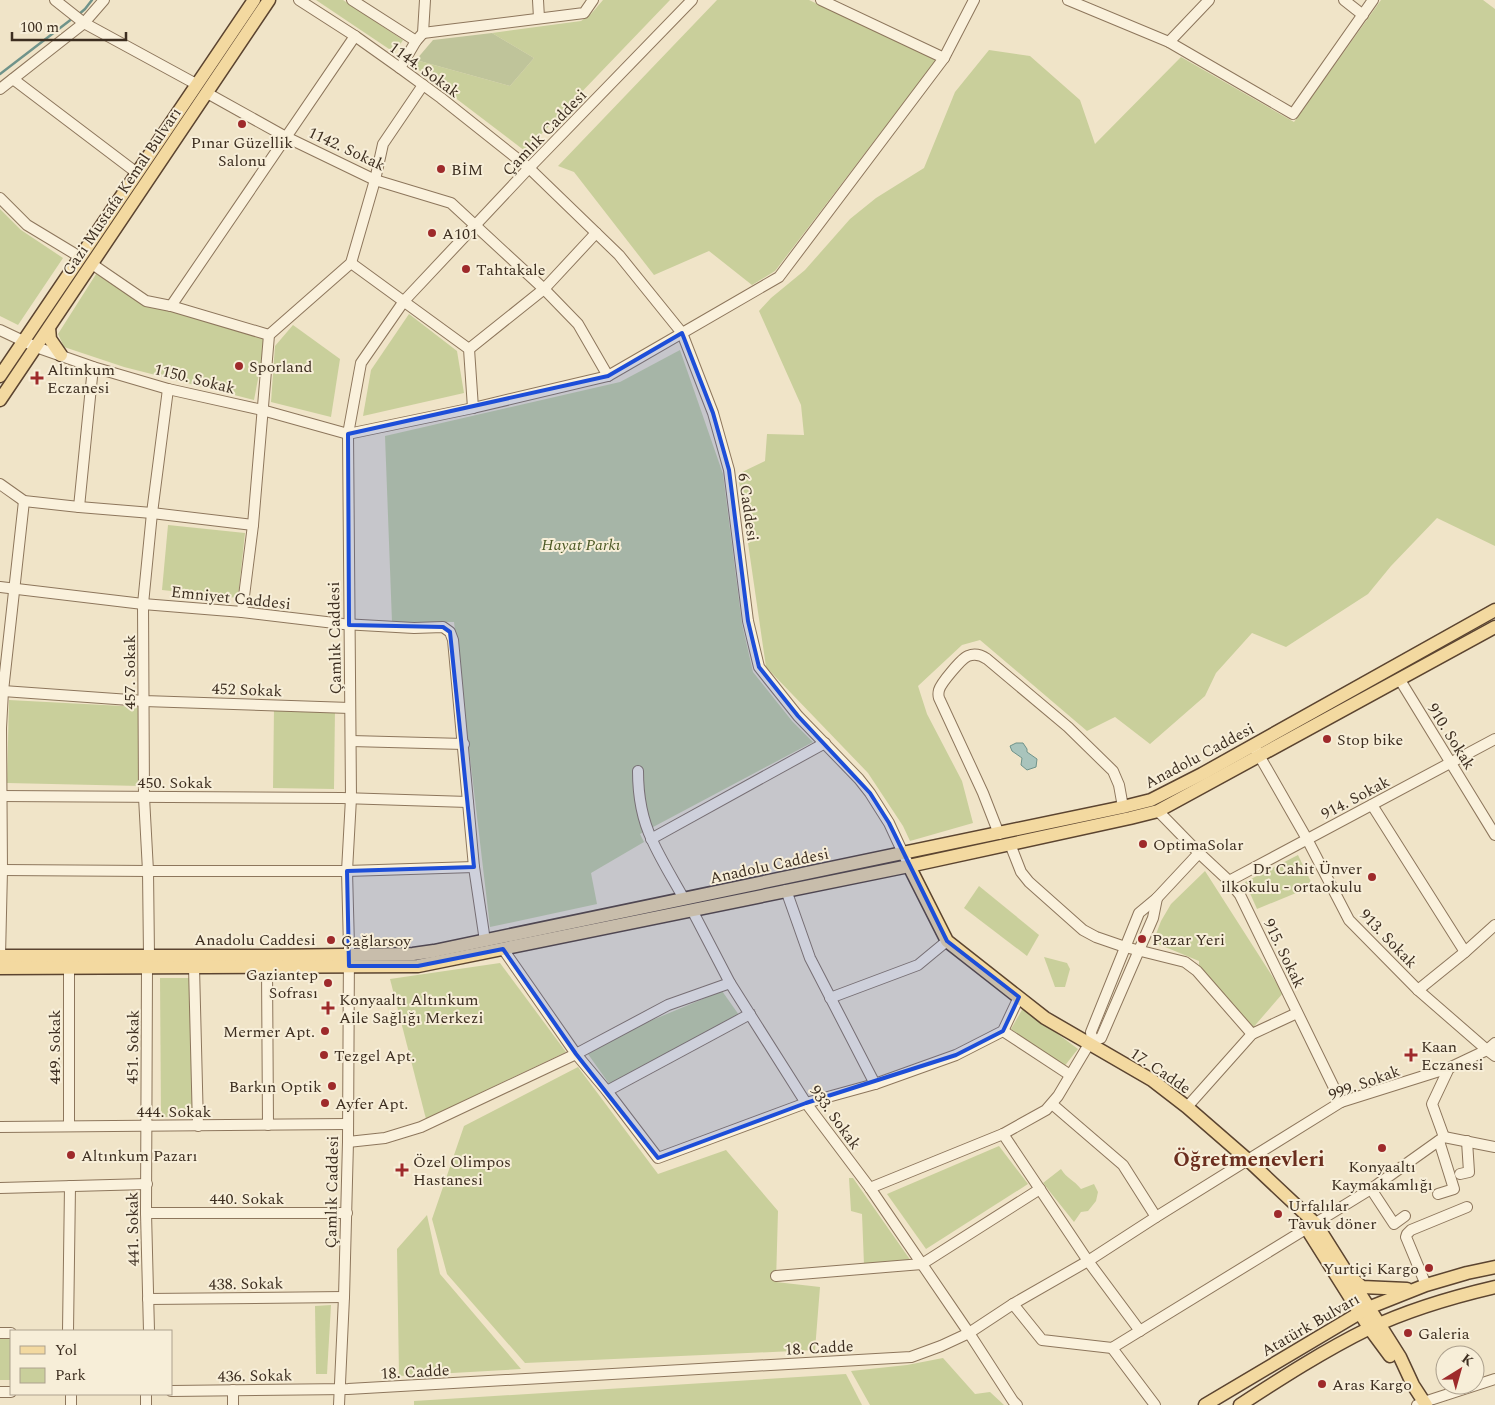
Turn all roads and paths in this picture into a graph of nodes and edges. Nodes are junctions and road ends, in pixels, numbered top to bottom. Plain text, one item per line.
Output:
1 (54, 0) edge
2 (104, 0) edge
3 (254, 0) edge
4 (269, 0) edge
5 (299, 0) edge
6 (352, 0) edge
7 (425, 0) edge
8 (538, 0) edge
9 (593, 0) edge
10 (692, 0) edge
11 (821, 0) edge
12 (974, 0) edge
13 (1068, 0) edge
14 (1209, 0) edge
15 (1344, 0) edge
16 (1373, 0) edge
17 (1363, 15) junction
18 (539, 18) junction
19 (78, 19) junction
20 (355, 36) junction
21 (419, 37) junction
22 (1169, 42) junction
23 (944, 58) junction
24 (400, 68) junction
25 (13, 79) junction
26 (196, 84) junction
27 (422, 85) junction
28 (0, 89) edge
29 (207, 93) junction
30 (286, 137) junction
31 (529, 168) junction
32 (137, 172) junction
33 (375, 180) junction
34 (0, 198) edge
35 (475, 225) junction
36 (596, 233) junction
37 (80, 257) junction
38 (351, 263) junction
39 (92, 264) junction
40 (544, 289) junction
41 (404, 301) junction
42 (171, 306) junction
43 (49, 328) junction
44 (0, 330) edge
45 (682, 333) junction
46 (269, 334) junction
47 (23, 341) junction
48 (36, 346) junction
49 (469, 349) junction
50 (61, 355) junction
51 (93, 367) junction
52 (0, 376) edge
53 (608, 376) junction
54 (168, 388) junction
55 (0, 400) edge
56 (473, 408) junction
57 (262, 410) junction
58 (348, 434) junction
59 (0, 484) edge
60 (24, 501) junction
61 (79, 507) junction
62 (152, 513) junction
63 (253, 525) junction
64 (0, 587) edge
65 (14, 589) junction
66 (143, 604) junction
67 (1495, 610) edge
68 (242, 612) junction
69 (349, 625) junction
70 (1495, 627) edge
71 (1400, 680) junction
72 (3, 691) junction
73 (144, 700) junction
74 (350, 708) junction
75 (1495, 738) edge
76 (351, 740) junction
77 (825, 743) junction
78 (464, 744) junction
79 (1256, 750) junction
80 (1451, 763) junction
81 (638, 771) dead end
82 (1, 796) edge
83 (144, 797) junction
84 (351, 798) junction
85 (468, 802) junction
86 (1372, 805) junction
87 (1123, 807) junction
88 (1158, 810) junction
89 (998, 834) junction
90 (1495, 835) edge
91 (651, 839) junction
92 (1307, 839) junction
93 (1010, 844) junction
94 (903, 853) junction
95 (1199, 853) junction
96 (909, 866) junction
97 (474, 867) junction
98 (2, 870) junction
99 (148, 871) junction
100 (347, 871) junction
101 (1229, 881) junction
102 (786, 890) junction
103 (1156, 898) junction
104 (684, 899) junction
105 (692, 910) junction
106 (1495, 925) edge
107 (485, 941) junction
108 (947, 941) junction
109 (1125, 947) junction
110 (503, 949) junction
111 (1138, 951) junction
112 (1465, 952) junction
113 (0, 956) edge
114 (349, 960) junction
115 (148, 962) junction
116 (194, 967) junction
117 (267, 967) junction
118 (0, 968) edge
119 (69, 968) junction
120 (730, 982) junction
121 (1418, 990) junction
122 (1019, 997) junction
123 (830, 998) junction
124 (1297, 1013) junction
125 (750, 1014) junction
126 (1003, 1031) junction
127 (1252, 1034) junction
128 (1090, 1042) junction
129 (1495, 1043) edge
130 (1491, 1053) edge
131 (576, 1054) junction
132 (1449, 1068) junction
133 (1070, 1075) junction
134 (875, 1084) junction
135 (607, 1091) junction
136 (1341, 1102) junction
137 (806, 1103) junction
138 (1052, 1104) junction
139 (1186, 1107) junction
140 (347, 1124) junction
141 (268, 1125) junction
142 (69, 1126) junction
143 (146, 1126) junction
144 (198, 1126) junction
145 (0, 1127) edge
146 (1004, 1134) junction
147 (1441, 1139) junction
148 (1467, 1141) junction
149 (348, 1142) junction
150 (1495, 1147) edge
151 (1248, 1160) junction
152 (1460, 1174) dead end
153 (147, 1184) junction
154 (70, 1186) junction
155 (0, 1188) edge
156 (870, 1188) junction
157 (1040, 1188) junction
158 (1371, 1189) junction
159 (1438, 1194) dead end
160 (1467, 1207) dead end
161 (146, 1213) junction
162 (347, 1213) junction
163 (1405, 1216) dead end
164 (1156, 1217) junction
165 (1311, 1226) junction
166 (1088, 1261) junction
167 (922, 1264) junction
168 (1495, 1267) edge
169 (1346, 1274) junction
170 (776, 1276) dead end
171 (1421, 1287) junction
172 (1495, 1287) edge
173 (344, 1297) junction
174 (148, 1300) junction
175 (1013, 1304) junction
176 (1364, 1310) junction
177 (1374, 1327) junction
178 (68, 1330) edge
179 (148, 1330) edge
180 (1140, 1332) junction
181 (969, 1333) junction
182 (1112, 1348) junction
183 (1495, 1379) edge
184 (232, 1390) junction
185 (339, 1390) junction
186 (172, 1391) edge
187 (1422, 1404) edge
188 (232, 1405) edge
189 (339, 1405) edge
190 (1017, 1405) edge
191 (1155, 1405) edge
192 (1205, 1405) edge
193 (1240, 1405) edge

1 - 19 street
2 - 19 street
3 - 26 main road, Gazi Mustafa Kemal Bulvarı
4 - 29 main road, Gazi Mustafa Kemal Bulvarı
5 - 20 street, 1144. Sokak
6 - 21 street
7 - 21 street
8 - 18 street
9 - 18 street
10 - 31 street, Çamlık Caddesi
11 - 23 street
12 - 23 street
13 - 22 street
14 - 22 street
15 - 17 street
16 - 17 street
17 - 22 street
18 - 21 street
19 - 25 street
19 - 26 street
20 - 24 street, 1144. Sokak
20 - 30 street
21 - 24 street
23 - 45 street
24 - 27 street, 1144. Sokak
25 - 28 street
25 - 32 street
26 - 32 main road, Gazi Mustafa Kemal Bulvarı
27 - 31 street, 1144. Sokak
27 - 33 street
29 - 30 street, 1142. Sokak
29 - 39 main road, Gazi Mustafa Kemal Bulvarı
30 - 33 street, 1142. Sokak
30 - 42 street
31 - 35 street, Çamlık Caddesi
31 - 36 street, 6 Caddesi
32 - 37 main road, Gazi Mustafa Kemal Bulvarı
33 - 35 street, 1142. Sokak
33 - 38 street
34 - 37 street
35 - 40 street, 1142. Sokak
35 - 41 street, Çamlık Caddesi
36 - 40 street
36 - 45 street, 6 Caddesi
37 - 47 main road, Gazi Mustafa Kemal Bulvarı
38 - 41 street
38 - 46 street
39 - 42 street
39 - 43 main road, Gazi Mustafa Kemal Bulvarı
40 - 49 street
40 - 53 street, 1142. Sokak
41 - 49 street
41 - 58 street, Çamlık Caddesi
42 - 46 street
43 - 48 main road, Gazi Mustafa Kemal Bulvarı
43 - 50 main road
44 - 47 street, 1150. Sokak
45 - 53 street
45 - 77 street, 6 Caddesi
46 - 57 street
47 - 48 street, 1150. Sokak
47 - 52 main road, Gazi Mustafa Kemal Bulvarı
48 - 50 street, 1150. Sokak
48 - 55 main road, Gazi Mustafa Kemal Bulvarı
49 - 56 street
50 - 51 street, 1150. Sokak
51 - 54 street, 1150. Sokak
51 - 61 street
53 - 56 street
54 - 57 street, 1150. Sokak
54 - 62 street, 457. Sokak
56 - 58 street
57 - 58 street, 1150. Sokak
57 - 63 street
58 - 69 street, Çamlık Caddesi
59 - 60 street
60 - 61 street
60 - 65 street
61 - 62 street
62 - 63 street
62 - 66 street, 457. Sokak
63 - 68 street
64 - 65 street, Emniyet Caddesi
65 - 66 street, Emniyet Caddesi
65 - 72 street
66 - 68 street, Emniyet Caddesi
66 - 73 street, 457. Sokak
67 - 79 main road, Anadolu Caddesi
68 - 69 street, Emniyet Caddesi
69 - 74 street, Çamlık Caddesi
69 - 78 street, Emniyet Caddesi
70 - 71 main road, Anadolu Caddesi
71 - 79 main road, Anadolu Caddesi
71 - 80 street, 910. Sokak
72 - 73 street, 452 Sokak
72 - 82 street
73 - 74 street, 452 Sokak
73 - 83 street, 457. Sokak
74 - 76 street, Çamlık Caddesi
75 - 80 street, 914. Sokak
76 - 78 street
76 - 84 street, Çamlık Caddesi
77 - 91 street
77 - 94 street, 6 Caddesi
78 - 85 street
79 - 87 main road, Anadolu Caddesi
79 - 88 main road, Anadolu Caddesi
79 - 92 street, 913. Sokak
80 - 86 street, 914. Sokak
80 - 90 street, 910. Sokak
81 - 91 street
82 - 83 street, 450. Sokak
82 - 98 street
83 - 84 street, 450. Sokak
83 - 99 street, 457. Sokak
84 - 85 street, 450. Sokak
84 - 100 street, Çamlık Caddesi
85 - 97 street
86 - 92 street, 914. Sokak
86 - 112 street
87 - 89 main road, Anadolu Caddesi
87 - 89 street
88 - 93 main road, Anadolu Caddesi
88 - 95 street, 915. Sokak
89 - 94 main road, Anadolu Caddesi
91 - 104 street
92 - 101 street, 914. Sokak
92 - 121 street, 913. Sokak
93 - 96 main road, Anadolu Caddesi
93 - 109 street
94 - 96 street, 6 Caddesi
94 - 104 main road, Anadolu Caddesi
95 - 101 street, 915. Sokak
95 - 103 street
96 - 102 main road, Anadolu Caddesi
96 - 108 main road, 17. Cadde
97 - 100 street
97 - 107 street
98 - 99 street
98 - 113 street
99 - 100 street
99 - 115 street, 457. Sokak
100 - 114 street, Çamlık Caddesi
101 - 124 street, 915. Sokak
102 - 105 main road, Anadolu Caddesi
102 - 123 street
103 - 109 street
103 - 111 street
104 - 107 main road, Anadolu Caddesi
105 - 110 main road, Anadolu Caddesi
105 - 120 street, 933. Sokak
106 - 112 street
107 - 114 main road, Anadolu Caddesi
108 - 122 main road, 17. Cadde
108 - 123 street
109 - 111 street
109 - 128 street
110 - 114 main road, Anadolu Caddesi
110 - 131 street
111 - 127 street
111 - 128 street
112 - 121 street
113 - 115 main road, Anadolu Caddesi
114 - 115 main road, Anadolu Caddesi
114 - 117 main road, Anadolu Caddesi
114 - 140 street, Çamlık Caddesi
115 - 116 main road, Anadolu Caddesi
115 - 119 main road, Anadolu Caddesi
115 - 143 street, 451. Sokak
116 - 117 main road, Anadolu Caddesi
116 - 144 street
117 - 141 street
118 - 119 main road, Anadolu Caddesi
119 - 142 street, 449. Sokak
120 - 125 street, 933. Sokak
120 - 131 street
121 - 130 street, 913. Sokak
122 - 126 street
122 - 128 main road, 17. Cadde
123 - 134 street
124 - 127 street
124 - 136 street, 915. Sokak
125 - 135 street
125 - 137 street, 933. Sokak
126 - 133 street
126 - 134 street
127 - 139 street
128 - 133 street
128 - 139 main road, 17. Cadde
129 - 130 street, 999. Sokak
130 - 132 street, 999. Sokak
131 - 135 street
131 - 149 street
132 - 136 street, 999. Sokak
132 - 147 street
133 - 138 street
134 - 137 street
135 - 137 street
136 - 151 street, 999. Sokak
137 - 156 street, 933. Sokak
138 - 146 street
138 - 164 street
139 - 151 main road, 17. Cadde
140 - 141 street, 444. Sokak
140 - 149 street, Çamlık Caddesi
141 - 144 street, 444. Sokak
142 - 143 street, 444. Sokak
142 - 145 street, 444. Sokak
143 - 144 street, 444. Sokak
143 - 153 street, 441. Sokak
146 - 156 street
146 - 157 street
147 - 148 street
147 - 158 street
147 - 159 street
148 - 150 street
148 - 152 street
149 - 162 street, Çamlık Caddesi
151 - 164 street, 18. Cadde
151 - 165 main road, 17. Cadde
153 - 154 street
153 - 161 street, 441. Sokak
154 - 155 street
154 - 178 street
156 - 167 street, 933. Sokak
157 - 166 street
157 - 167 street
158 - 163 street
158 - 165 street
160 - 171 street
161 - 162 street, 440. Sokak
161 - 174 street, 441. Sokak
162 - 173 street, Çamlık Caddesi
164 - 166 street, 18. Cadde
165 - 169 main road, 17. Cadde
165 - 176 main road
165 - 180 street
166 - 175 street, 18. Cadde
166 - 180 street
167 - 170 street
167 - 181 street, 933. Sokak
168 - 171 main road, Atatürk Bulvarı
169 - 171 main road
169 - 176 main road, 17. Cadde
171 - 176 main road, Atatürk Bulvarı
172 - 177 main road, Atatürk Bulvarı
173 - 174 street, 438. Sokak
173 - 185 street, Çamlık Caddesi
174 - 179 street, 441. Sokak
175 - 181 street, 18. Cadde
175 - 182 street
176 - 177 main road, 17. Cadde
176 - 192 main road, Atatürk Bulvarı
177 - 187 main road, 17. Cadde
177 - 193 main road, Atatürk Bulvarı
180 - 182 street
181 - 185 street, 18. Cadde
181 - 190 street, 933. Sokak
182 - 191 street
183 - 187 street
184 - 185 street, 436. Sokak
184 - 186 street, 436. Sokak
184 - 188 street
185 - 189 street, Çamlık Caddesi

